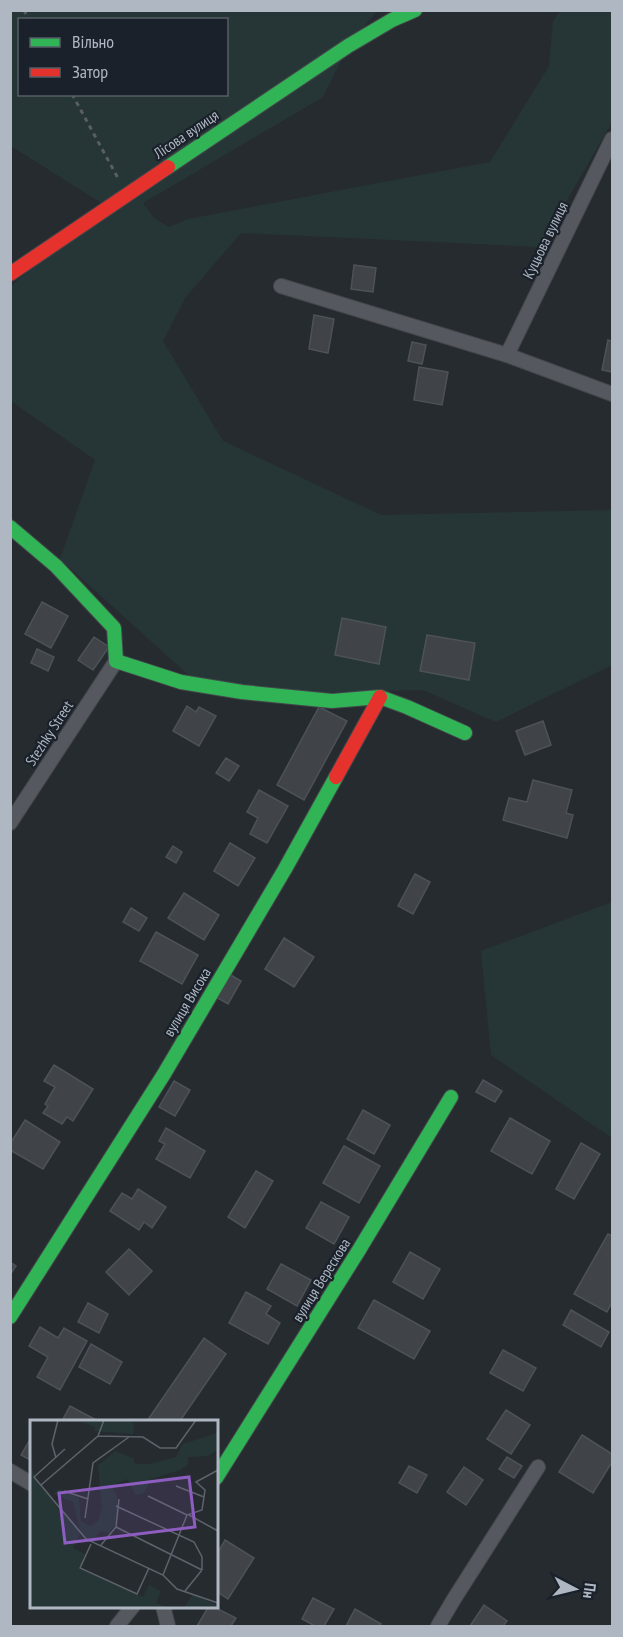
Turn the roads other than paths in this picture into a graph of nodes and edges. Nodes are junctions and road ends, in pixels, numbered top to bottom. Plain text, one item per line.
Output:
1 (415, 10) edge
2 (612, 139) edge
3 (10, 274) edge
4 (281, 286) dead end
5 (507, 355) junction
6 (612, 394) edge
7 (10, 527) edge
8 (116, 661) junction
9 (380, 697) junction
10 (465, 733) dead end
11 (10, 823) edge
12 (450, 1097) dead end
13 (10, 1317) edge
14 (538, 1467) dead end
15 (10, 1471) edge
16 (218, 1475) edge
17 (30, 1483) edge
18 (131, 1607) edge
19 (163, 1607) edge
20 (117, 1626) edge
21 (168, 1626) edge
22 (438, 1626) edge

1 - 3 street, Лісова вулиця
2 - 5 street, Куцьова вулиця
4 - 5 street
5 - 6 street
7 - 8 street
8 - 9 street
8 - 11 street, Stezhky Street
9 - 10 street
9 - 13 street, вулиця Висока
12 - 16 street, вулиця Верескова
14 - 22 street
15 - 17 street
18 - 20 street
19 - 21 street

